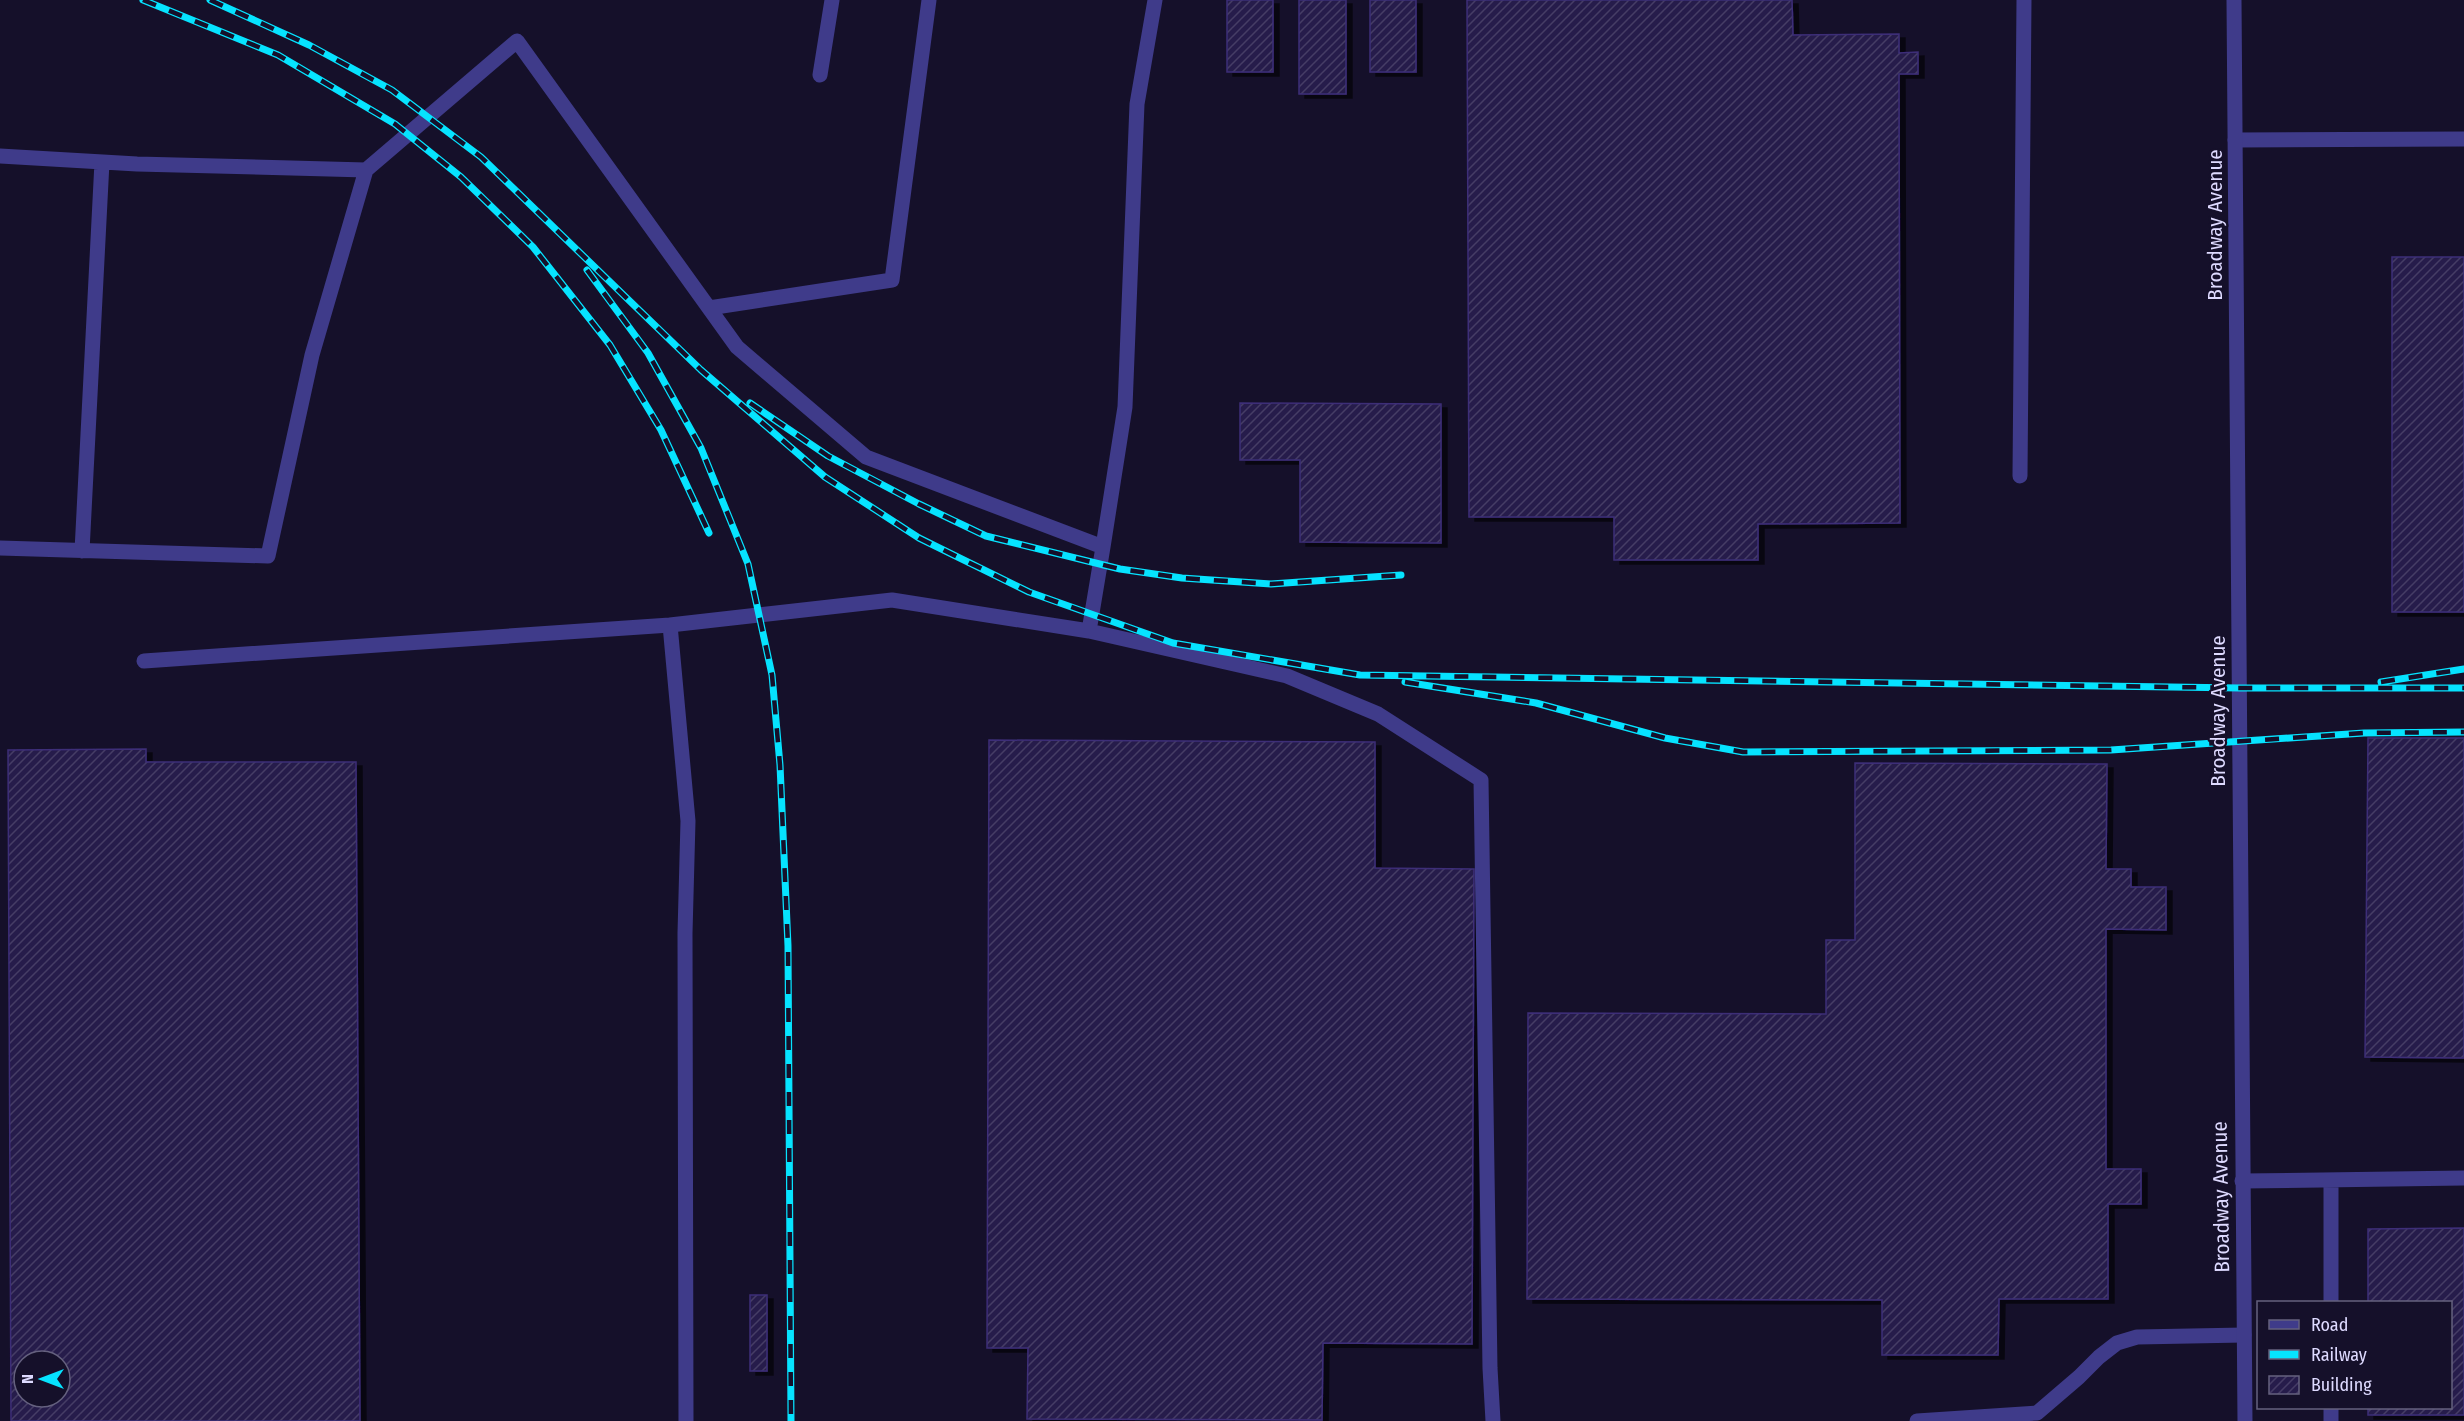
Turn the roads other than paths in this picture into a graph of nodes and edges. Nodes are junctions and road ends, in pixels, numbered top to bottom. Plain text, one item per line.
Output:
1 (832, 0) edge
2 (929, 0) edge
3 (1155, 0) edge
4 (2024, 0) edge
5 (2234, 0) edge
6 (820, 75) dead end
7 (2235, 140) junction
8 (2464, 140) edge
9 (0, 156) edge
10 (102, 162) junction
11 (366, 170) junction
12 (709, 308) junction
13 (2020, 476) dead end
14 (0, 548) edge
15 (1103, 548) junction
16 (82, 551) junction
17 (670, 626) junction
18 (1089, 631) junction
19 (144, 661) dead end
20 (2464, 1178) edge
21 (2331, 1180) junction
22 (2242, 1181) junction
23 (2331, 1301) edge
24 (2244, 1335) junction
25 (2037, 1417) edge
26 (686, 1421) edge
27 (1492, 1421) edge
28 (1917, 1421) edge
29 (2245, 1421) edge

1 - 6 street
2 - 12 street
3 - 15 street
4 - 13 street
5 - 7 street, Broadway Avenue
7 - 8 street
7 - 22 street, Broadway Avenue
9 - 10 street
10 - 11 street
10 - 16 street
11 - 12 street
11 - 16 street
12 - 15 street
14 - 16 street
15 - 18 street
17 - 18 street
17 - 19 street
17 - 26 street
18 - 27 street
20 - 21 street
21 - 22 street
21 - 23 street
22 - 24 street, Broadway Avenue
24 - 25 street
24 - 29 street, Broadway Avenue
25 - 28 street

